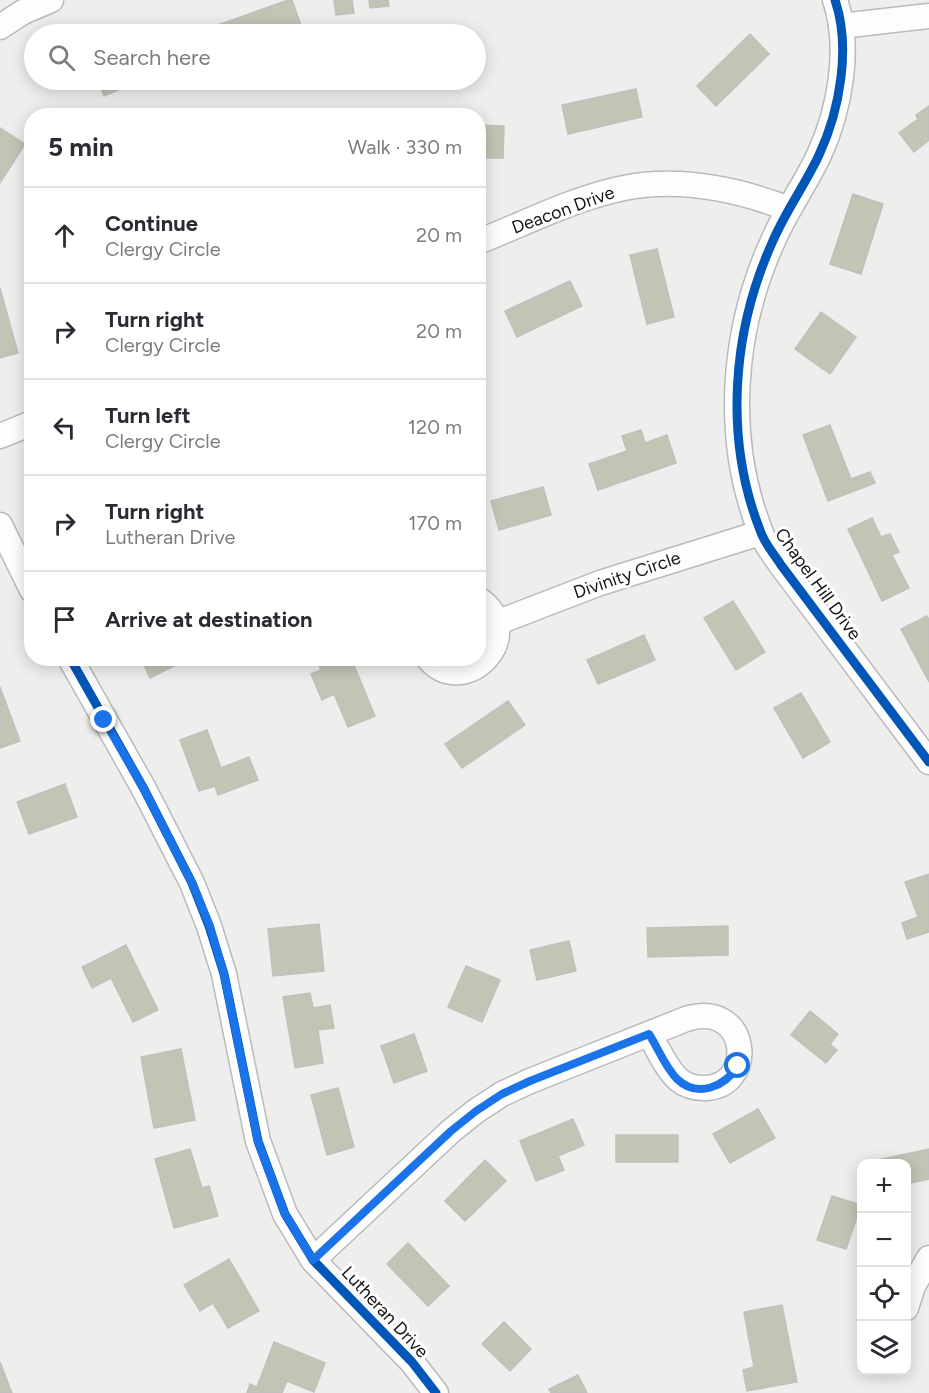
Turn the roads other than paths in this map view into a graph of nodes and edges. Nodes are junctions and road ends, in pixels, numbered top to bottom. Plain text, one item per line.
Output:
1 (51, 0) edge
2 (835, 0) edge
3 (929, 16) edge
4 (841, 26) junction
5 (0, 27) edge
6 (789, 209) junction
7 (486, 239) edge
8 (24, 426) edge
9 (0, 436) edge
10 (0, 525) edge
11 (760, 533) junction
12 (24, 574) edge
13 (486, 606) edge
14 (496, 623) junction
15 (486, 660) edge
16 (75, 666) edge
17 (438, 666) edge
18 (479, 666) edge
19 (929, 762) edge
20 (649, 1034) dead end
21 (929, 1258) edge
22 (313, 1260) junction
23 (911, 1292) edge
24 (436, 1393) edge

1 - 5 street
2 - 4 street
3 - 4 street
4 - 6 street, Chapel Hill Drive
6 - 7 street, Deacon Drive
6 - 11 street, Chapel Hill Drive
8 - 9 street
10 - 12 street
11 - 14 street, Divinity Circle
11 - 19 street, Chapel Hill Drive
13 - 14 street
14 - 15 street
16 - 22 street, Lutheran Drive
17 - 18 street
20 - 22 street
21 - 23 street
22 - 24 street, Lutheran Drive

